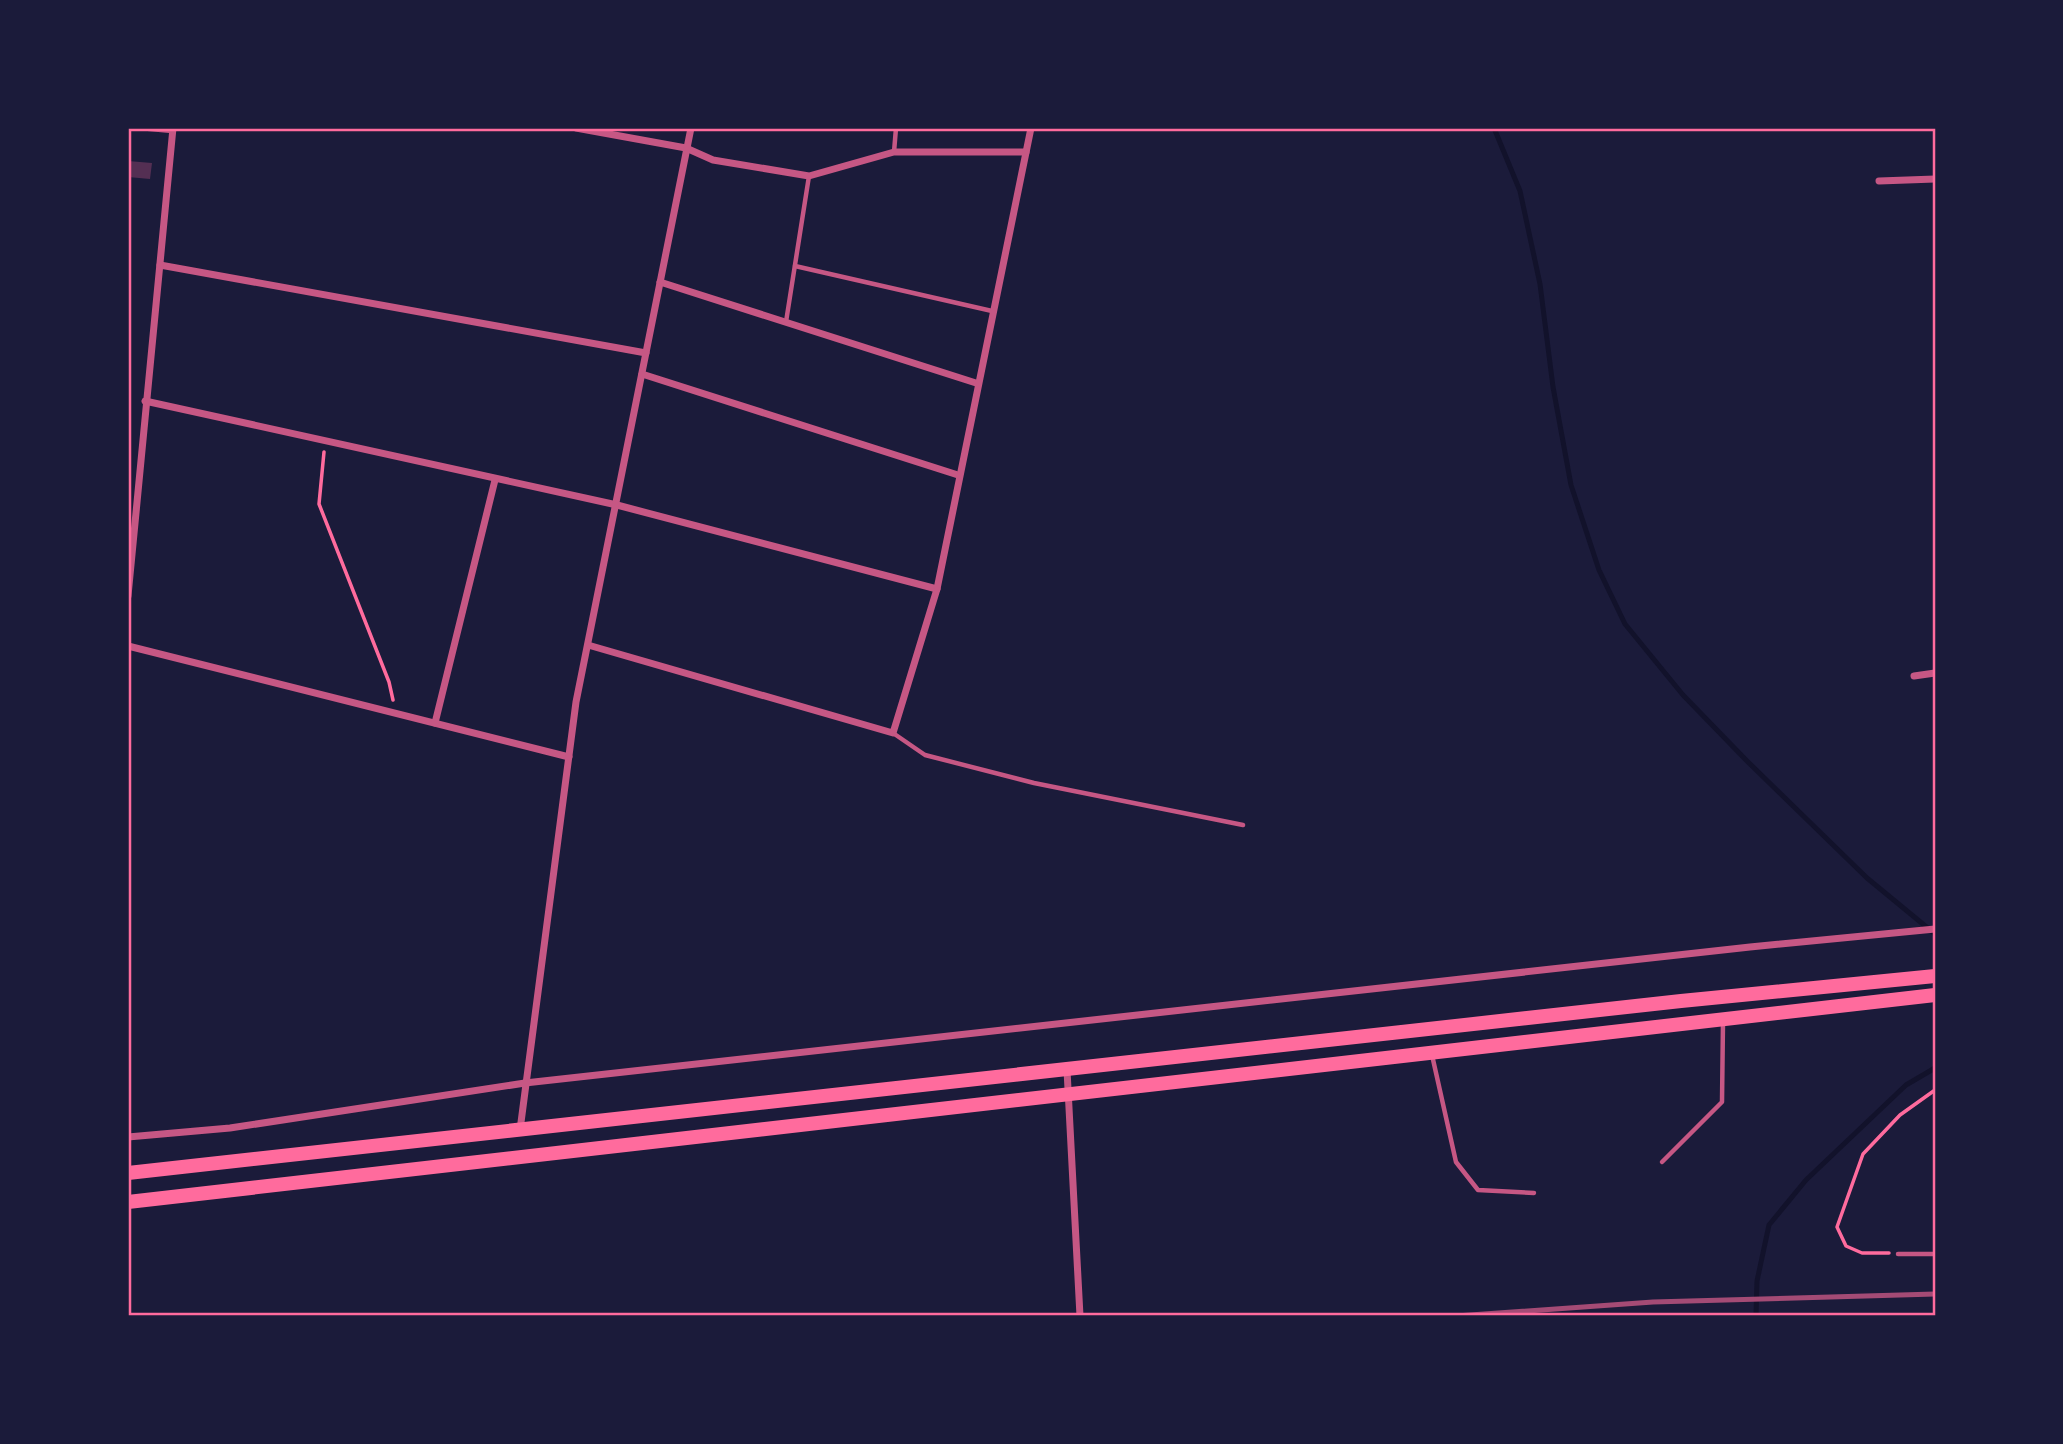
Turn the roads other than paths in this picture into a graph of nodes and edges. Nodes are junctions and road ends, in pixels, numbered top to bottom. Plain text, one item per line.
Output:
1 (139, 128) edge
2 (576, 128) edge
3 (691, 128) edge
4 (896, 128) edge
5 (1031, 128) edge
6 (173, 130) edge
7 (686, 148) junction
8 (894, 152) junction
9 (1026, 152) junction
10 (810, 176) junction
11 (1935, 179) edge
12 (1879, 181) dead end
13 (160, 265) junction
14 (795, 266) junction
15 (660, 282) junction
16 (992, 311) junction
17 (786, 322) junction
18 (646, 353) junction
19 (642, 374) junction
20 (976, 383) junction
21 (145, 401) junction
22 (958, 475) junction
23 (495, 480) junction
24 (617, 505) junction
25 (937, 589) junction
26 (128, 596) edge
27 (588, 645) junction
28 (128, 646) edge
29 (1935, 673) edge
30 (1914, 676) dead end
31 (435, 723) junction
32 (893, 733) junction
33 (569, 757) junction
34 (1243, 825) dead end
35 (1935, 929) edge
36 (1935, 976) edge
37 (1935, 995) edge
38 (1723, 1021) junction
39 (1432, 1054) junction
40 (1067, 1070) junction
41 (525, 1083) junction
42 (1067, 1096) junction
43 (520, 1131) junction
44 (128, 1137) edge
45 (1662, 1161) dead end
46 (128, 1173) edge
47 (1534, 1193) dead end
48 (128, 1202) edge
49 (1898, 1254) road end
50 (1935, 1254) edge
51 (1080, 1316) edge

1 - 6 lane
2 - 7 street
3 - 7 street
4 - 8 lane
5 - 9 street
6 - 13 street
7 - 10 street
7 - 15 street
8 - 9 street
8 - 10 street
9 - 16 street
10 - 14 lane
11 - 12 street
13 - 18 street
13 - 21 street
14 - 16 lane
14 - 17 lane
15 - 17 street
15 - 18 street
16 - 20 street
17 - 20 street
18 - 19 street
19 - 22 street
19 - 24 street
20 - 22 street
21 - 23 street
21 - 26 street
22 - 25 street
23 - 24 street
23 - 31 street
24 - 25 street
24 - 27 street
25 - 32 street
27 - 32 street
27 - 33 street
28 - 31 street
29 - 30 street
31 - 33 street
32 - 34 lane
33 - 41 street
35 - 41 street
36 - 40 highway
37 - 38 highway
38 - 39 highway
38 - 45 lane
39 - 42 highway
39 - 47 lane
40 - 42 street
40 - 43 highway
41 - 43 street
41 - 44 street
42 - 48 highway
42 - 51 street
43 - 46 highway
49 - 50 lane

